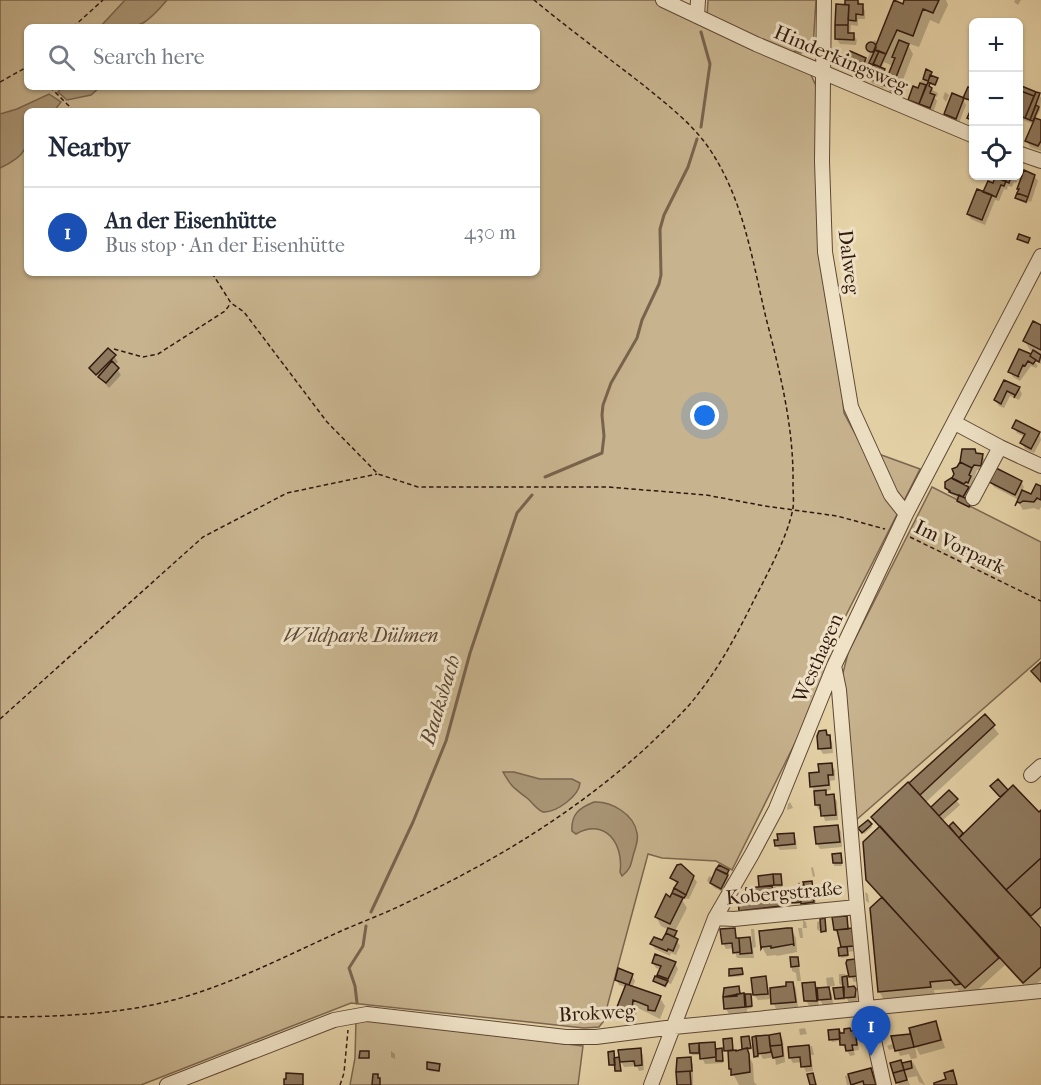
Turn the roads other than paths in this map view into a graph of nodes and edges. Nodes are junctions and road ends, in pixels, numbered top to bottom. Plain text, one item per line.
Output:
1 (663, 0) edge
2 (698, 0) edge
3 (824, 0) edge
4 (697, 16) junction
5 (822, 72) junction
6 (969, 134) edge
7 (1023, 155) edge
8 (1041, 161) edge
9 (1041, 256) edge
10 (955, 423) junction
11 (1000, 447) junction
12 (1041, 466) edge
13 (973, 498) dead end
14 (906, 514) junction
15 (834, 666) junction
16 (856, 907) junction
17 (715, 918) junction
18 (1041, 991) edge
19 (867, 1009) junction
20 (674, 1027) junction
21 (167, 1085) edge
22 (651, 1085) edge
23 (884, 1085) edge

1 - 4 street, Hinderkingsweg
2 - 4 street
3 - 5 street, Dalweg
4 - 5 street, Hinderkingsweg
5 - 6 street, Hinderkingsweg
5 - 14 street, Dalweg
7 - 8 street
9 - 10 street, Westhagen
10 - 11 street
10 - 14 street, Westhagen
11 - 12 street
11 - 13 street
14 - 15 street, Westhagen
15 - 16 street
15 - 17 street, Westhagen
16 - 17 street, Kobergstraße
16 - 19 street
17 - 20 street, Westhagen
18 - 19 street, Brokweg
19 - 20 street, Brokweg
19 - 23 street
20 - 21 street, Brokweg
20 - 22 street, Westhagen

